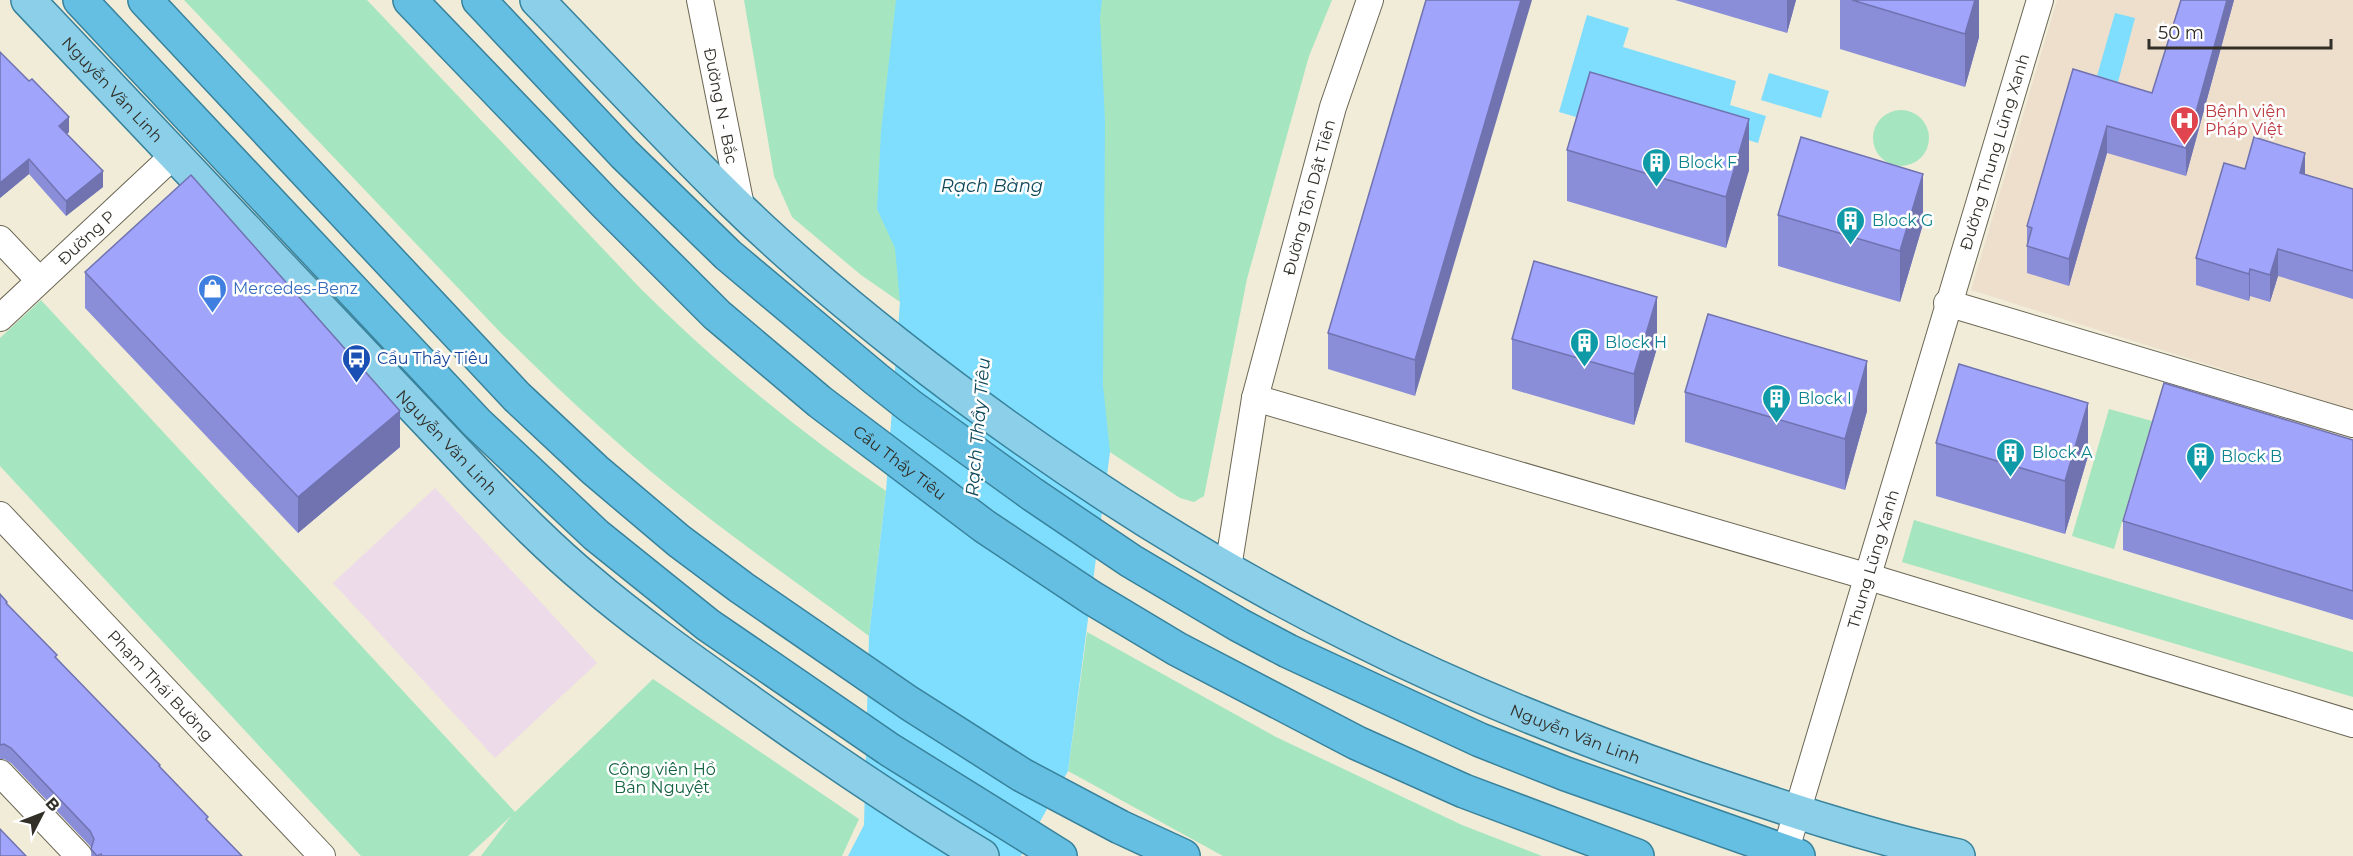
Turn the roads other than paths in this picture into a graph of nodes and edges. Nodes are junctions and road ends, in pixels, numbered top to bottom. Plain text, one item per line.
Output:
1 (28, 0) edge
2 (81, 0) edge
3 (145, 0) edge
4 (410, 0) edge
5 (479, 0) edge
6 (537, 0) edge
7 (700, 0) edge
8 (1370, 0) edge
9 (2040, 0) edge
10 (202, 129) junction
11 (174, 155) junction
12 (742, 211) junction
13 (0, 239) edge
14 (39, 280) junction
15 (1947, 303) junction
16 (0, 318) edge
17 (1255, 398) junction
18 (2353, 424) edge
19 (0, 515) edge
20 (1221, 564) junction
21 (1869, 577) junction
22 (2353, 724) edge
23 (0, 773) edge
24 (1797, 813) junction
25 (1789, 855) edge
26 (79, 856) edge
27 (322, 856) edge
28 (982, 856) edge
29 (1060, 856) edge
30 (1183, 856) edge
31 (1638, 856) edge
32 (1958, 856) edge

1 - 11 main road, Nguyễn Văn Linh
2 - 10 highway
3 - 30 highway
4 - 31 highway, Cầu Thầy Tiêu
5 - 25 highway
6 - 12 main road
7 - 12 street, Đường N - Bắc
8 - 17 street, Đường Tôn Dật Tiên
9 - 15 street, Đường Thung Lũng Xanh
10 - 11 main road
10 - 29 highway
11 - 14 street, Đường P
11 - 28 main road, Nguyễn Văn Linh
12 - 20 main road
13 - 14 street
14 - 16 street, Đường P
15 - 18 street
15 - 21 street, Thung Lũng Xanh
17 - 20 street, Đường Tôn Dật Tiên
17 - 21 street
19 - 27 street, Phạm Thái Bường
20 - 24 main road, Nguyễn Văn Linh
21 - 22 street
21 - 24 street, Thung Lũng Xanh
23 - 26 street
24 - 25 street, Thung Lũng Xanh
24 - 32 main road, Nguyễn Văn Linh

